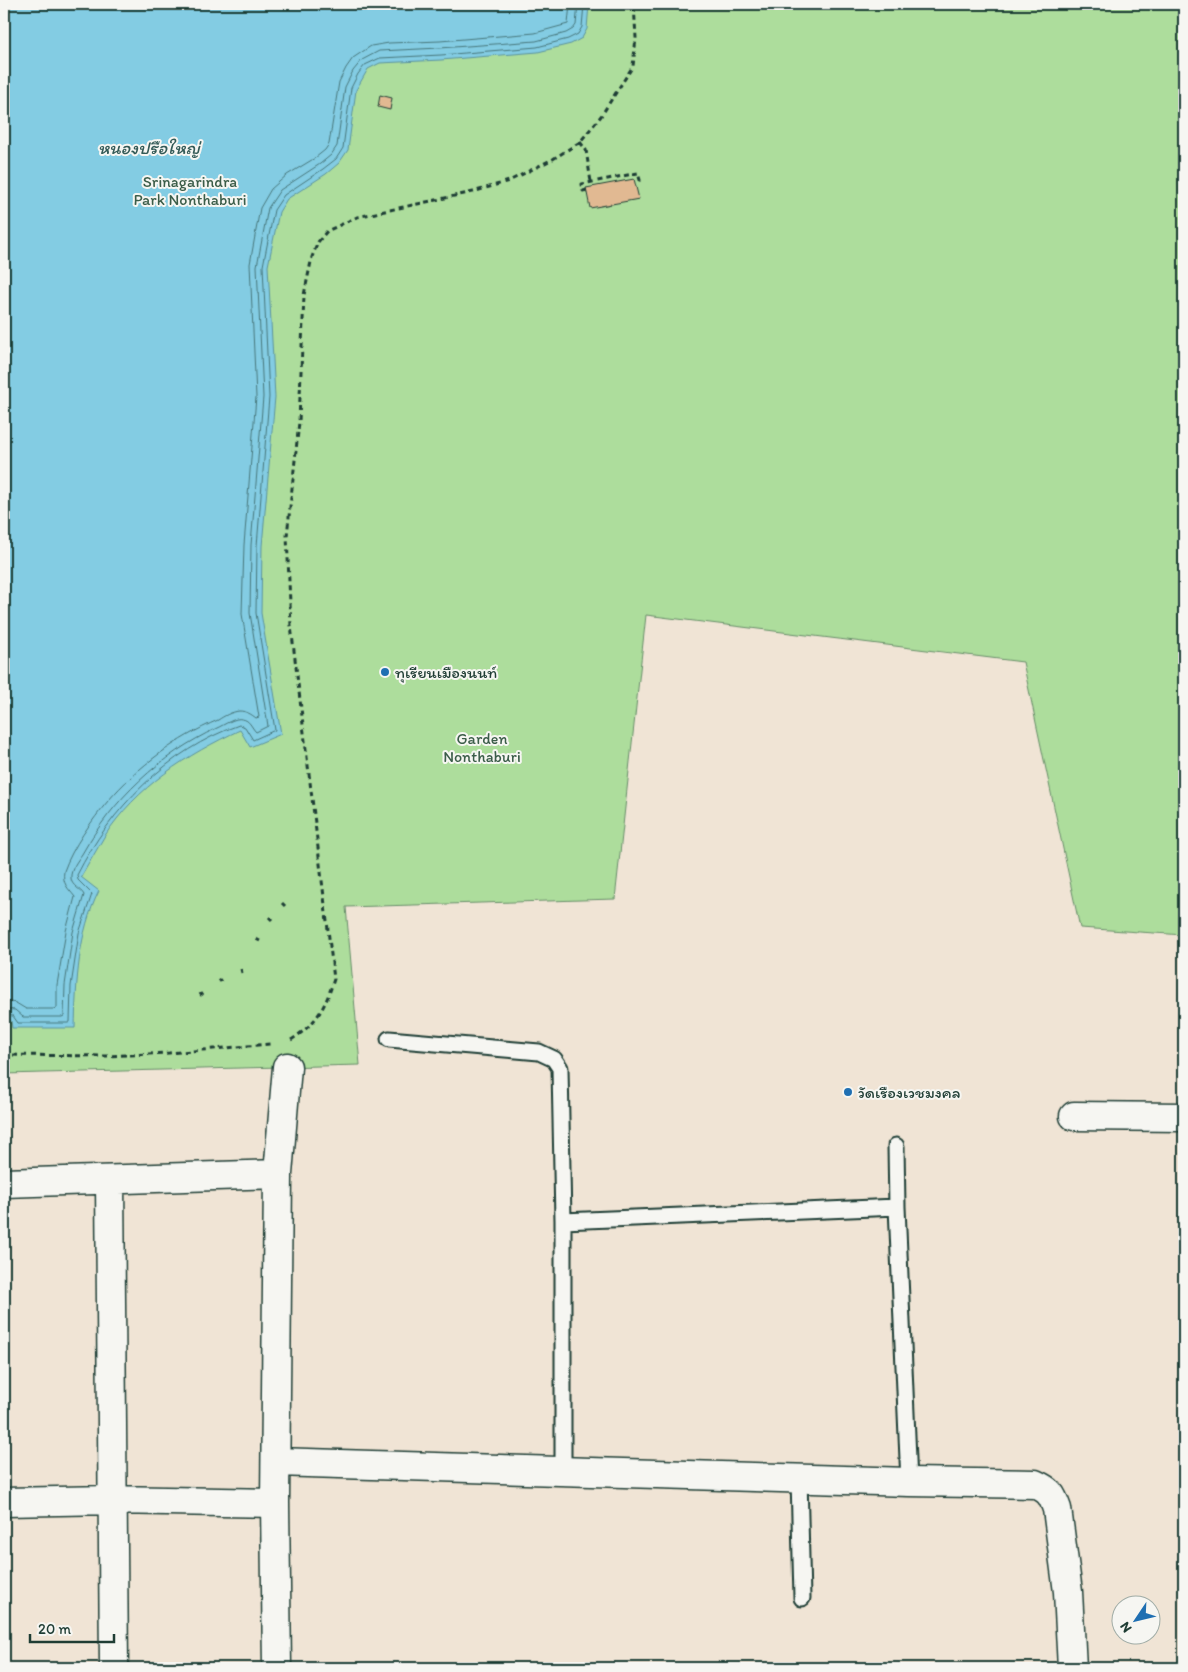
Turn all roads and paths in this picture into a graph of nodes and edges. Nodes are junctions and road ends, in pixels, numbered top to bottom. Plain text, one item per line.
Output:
1 (634, 4) edge
2 (580, 142) junction
3 (591, 182) junction
4 (635, 182) dead end
5 (587, 190) dead end
6 (389, 1039) dead end
7 (272, 1044) dead end
8 (287, 1054) joint
9 (4, 1055) edge
10 (1074, 1116) dead end
11 (1184, 1117) edge
12 (896, 1146) dead end
13 (278, 1174) junction
14 (110, 1181) junction
15 (4, 1183) edge
16 (897, 1207) junction
17 (563, 1221) junction
18 (276, 1462) junction
19 (563, 1471) junction
20 (799, 1478) junction
21 (909, 1482) junction
22 (112, 1500) junction
23 (4, 1502) edge
24 (275, 1503) junction
25 (802, 1598) dead end
26 (114, 1668) edge
27 (277, 1668) edge
28 (1072, 1668) edge

1 - 2 path
2 - 3 path
2 - 8 path
3 - 4 path
3 - 5 path
6 - 17 lane
7 - 9 path
8 - 13 street
10 - 11 street
12 - 16 lane
13 - 14 street
13 - 18 street
14 - 15 street
14 - 22 street
16 - 17 lane
16 - 21 lane
17 - 19 lane
18 - 19 street
18 - 24 street
19 - 20 street
20 - 21 street
20 - 25 lane
21 - 28 street
22 - 23 street
22 - 24 street
22 - 26 street
24 - 27 street

